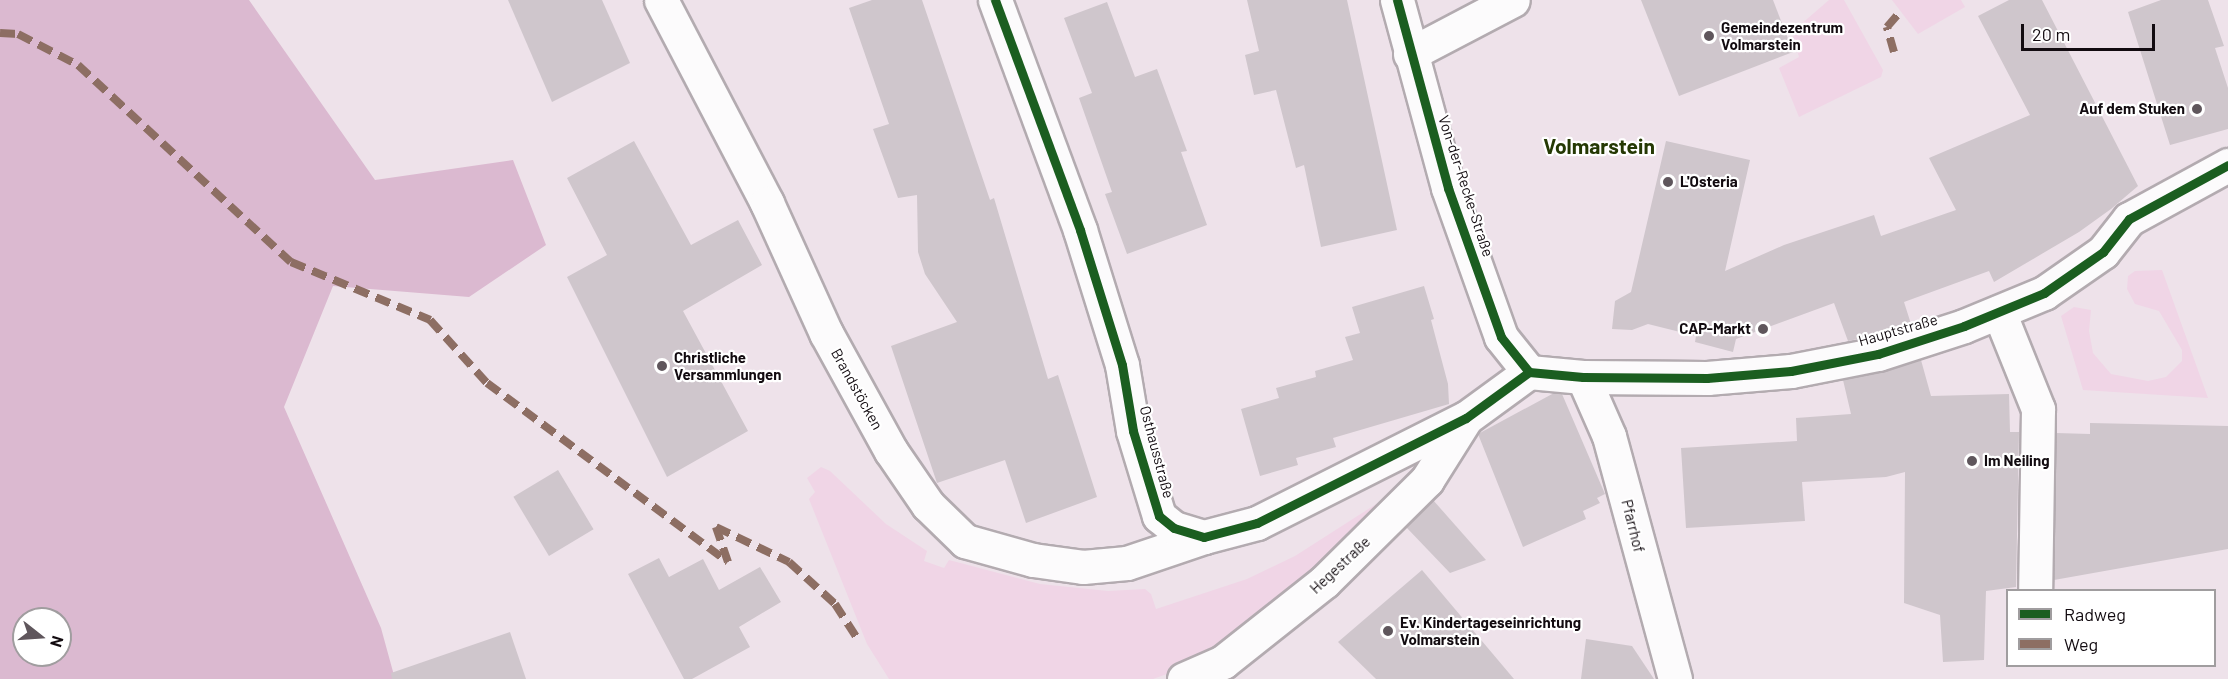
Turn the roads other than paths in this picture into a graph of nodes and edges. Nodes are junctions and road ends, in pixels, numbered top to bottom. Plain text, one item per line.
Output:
1 (661, 0) edge
2 (996, 0) edge
3 (1397, 0) edge
4 (1513, 0) edge
5 (1410, 54) junction
6 (2228, 165) edge
7 (1999, 312) junction
8 (1528, 372) junction
9 (1582, 377) junction
10 (1466, 418) junction
11 (1204, 537) junction
12 (2035, 589) edge
13 (1184, 679) edge
14 (1675, 679) edge

1 - 11 street, Brandstöcken
2 - 11 street, Osthausstraße
3 - 5 street, Von-der-Recke-Straße
4 - 5 street
5 - 8 street, Von-der-Recke-Straße
6 - 7 street, Hauptstraße
7 - 9 street, Hauptstraße
7 - 12 street
8 - 9 street, Hauptstraße
8 - 10 street
9 - 14 street, Pfarrhof
10 - 11 street
10 - 13 street, Hegestraße

